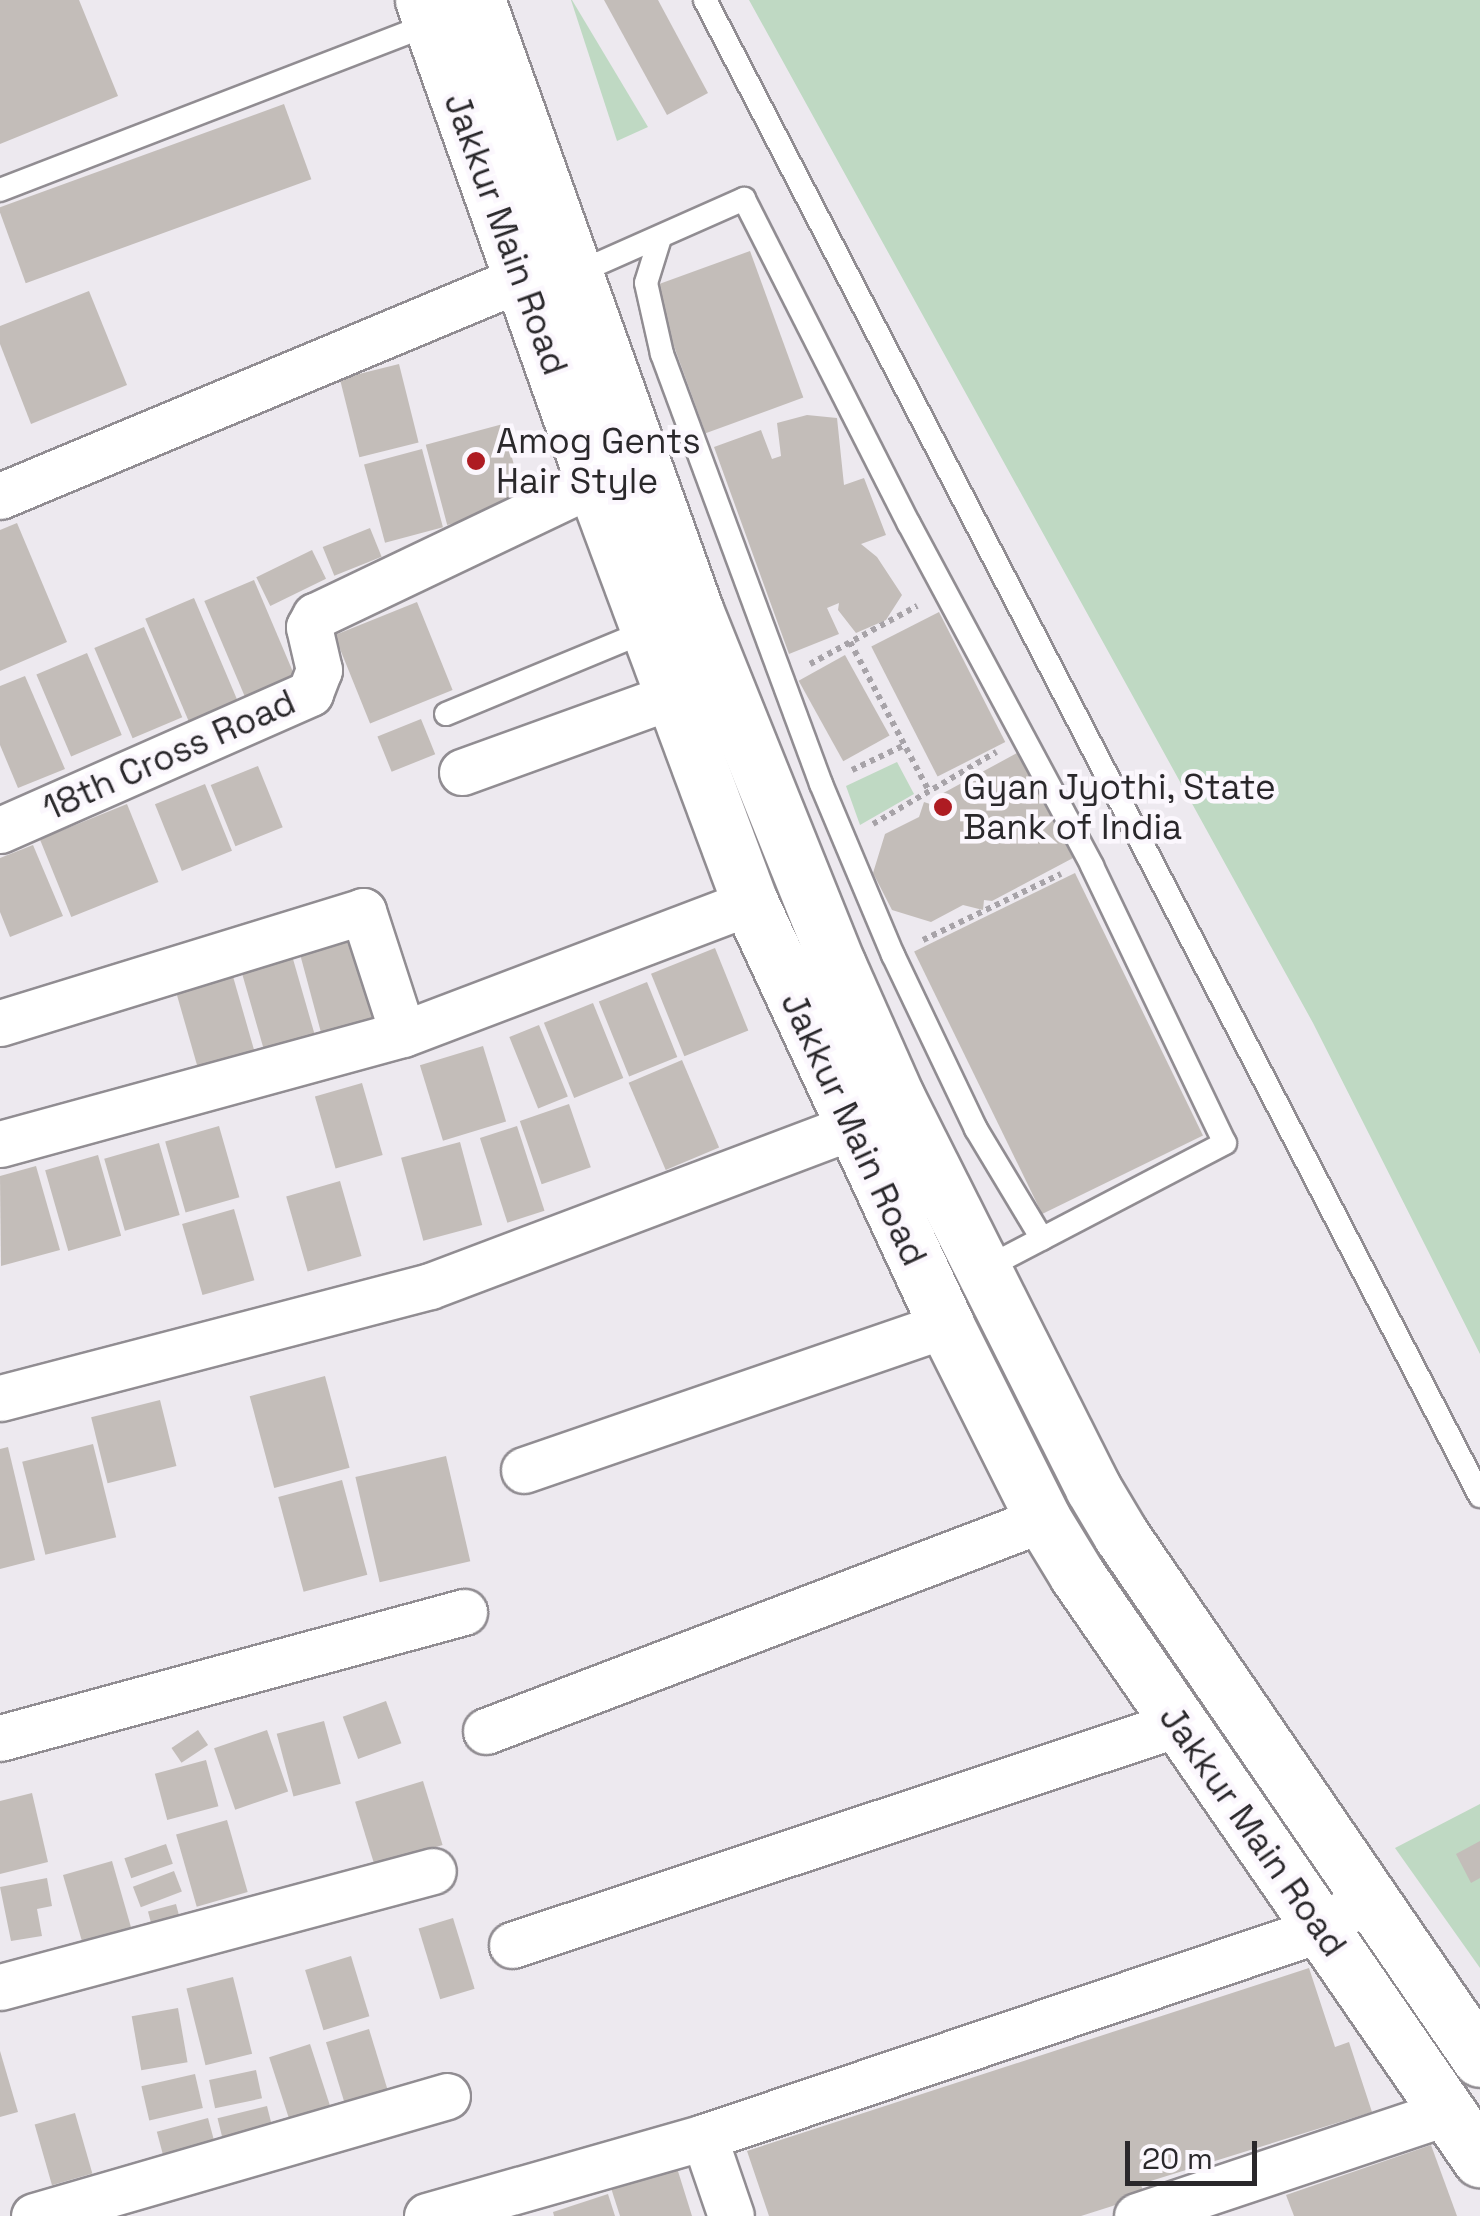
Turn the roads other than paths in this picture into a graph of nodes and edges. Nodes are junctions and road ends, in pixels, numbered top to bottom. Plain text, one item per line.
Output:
1 (704, 0) edge
2 (444, 8) edge
3 (0, 190) edge
4 (660, 238) junction
5 (578, 273) junction
6 (522, 278) junction
7 (594, 483) junction
8 (0, 496) edge
9 (672, 620) junction
10 (672, 696) junction
11 (446, 714) dead end
12 (462, 772) dead end
13 (0, 830) edge
14 (750, 902) junction
15 (0, 1023) edge
16 (404, 1034) junction
17 (850, 1127) junction
18 (0, 1144) edge
19 (1042, 1239) junction
20 (982, 1270) junction
21 (946, 1326) junction
22 (0, 1398) edge
23 (524, 1470) dead end
24 (1480, 1496) edge
25 (1043, 1519) junction
26 (464, 1612) dead end
27 (1177, 1724) junction
28 (486, 1731) dead end
29 (0, 1738) edge
30 (433, 1871) dead end
31 (1366, 1898) junction
32 (1321, 1930) junction
33 (512, 1945) dead end
34 (0, 1987) edge
35 (1480, 2059) edge
36 (448, 2096) dead end
37 (1447, 2112) junction
38 (704, 2137) junction
39 (1480, 2159) edge
40 (34, 2216) edge
41 (427, 2216) edge
42 (730, 2216) edge
43 (1137, 2216) edge

1 - 24 lane
2 - 3 lane
2 - 5 main road, Jakkur Main Road
2 - 6 main road, Jakkur Main Road
4 - 5 lane
4 - 19 lane
4 - 19 lane
5 - 9 main road, Jakkur Main Road
6 - 7 main road, Jakkur Main Road
6 - 8 street
7 - 9 main road, Jakkur Main Road
7 - 13 street, 18th Cross Road
9 - 10 main road, Jakkur Main Road
9 - 11 lane
9 - 20 main road, Jakkur Main Road
10 - 12 street
10 - 14 main road, Jakkur Main Road
14 - 16 street
14 - 17 main road, Jakkur Main Road
15 - 16 street
16 - 18 street
17 - 21 main road, Jakkur Main Road
17 - 22 street
19 - 20 lane
20 - 31 main road, Jakkur Main Road
21 - 23 street
21 - 25 main road, Jakkur Main Road
25 - 27 main road, Jakkur Main Road
25 - 28 street
26 - 29 street
27 - 32 main road, Jakkur Main Road
27 - 33 street
30 - 34 street
31 - 32 street
31 - 35 main road, Jakkur Main Road
32 - 37 main road, Jakkur Main Road
32 - 38 street
36 - 40 street
37 - 39 main road, Jakkur Main Road
37 - 43 street
38 - 41 street
38 - 42 street

